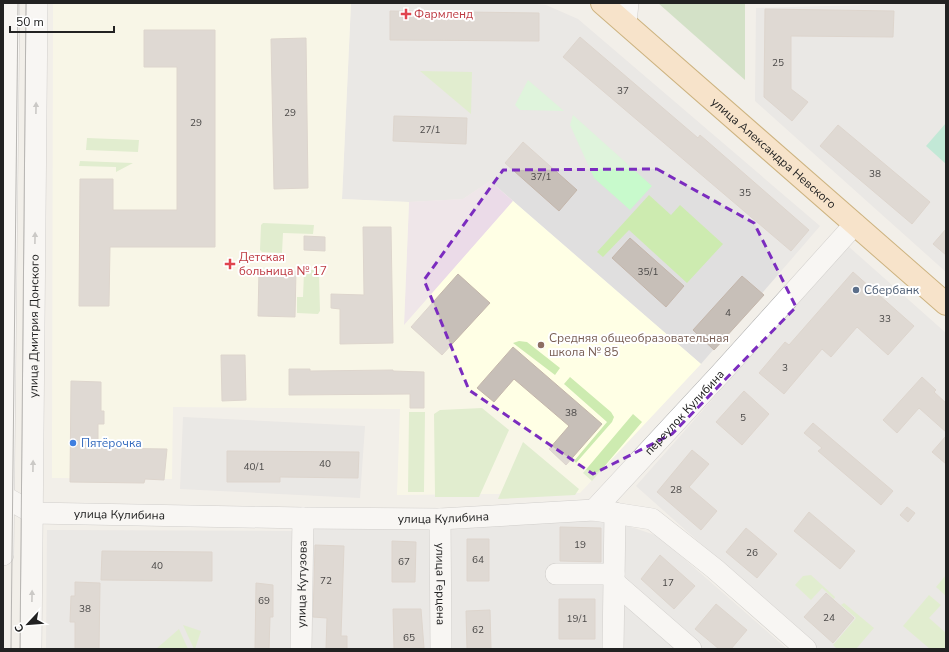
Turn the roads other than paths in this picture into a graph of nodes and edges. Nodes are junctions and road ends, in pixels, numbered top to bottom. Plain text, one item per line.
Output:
1 (9, 3) edge
2 (37, 3) edge
3 (602, 3) edge
4 (627, 13) edge
5 (855, 224) junction
6 (946, 304) edge
7 (4, 496) edge
8 (594, 510) junction
9 (33, 513) junction
10 (615, 513) junction
11 (303, 518) junction
12 (440, 519) junction
13 (3, 555) edge
14 (556, 574) dead end
15 (614, 578) junction
16 (31, 649) edge
17 (301, 649) edge
18 (441, 649) edge
19 (613, 649) edge
20 (691, 649) edge
21 (806, 649) edge

1 - 7 street
9 -> 2 street, улица Дмитрия Донского
3 - 4 main road, улица Александра Невского
4 - 5 main road, улица Александра Невского
5 - 6 main road, улица Александра Невского
5 - 8 street, переулок Кулибина
7 - 9 street
7 - 13 street
8 - 10 street, улица Кулибина
8 - 12 street, улица Кулибина
9 - 11 street, улица Кулибина
16 -> 9 street, улица Дмитрия Донского
10 - 15 street
10 - 21 street, улица Кулибина
11 - 12 street, улица Кулибина
11 - 17 street, улица Кутузова
12 - 18 street, улица Герцена
14 - 15 street
15 - 19 street
15 - 20 street

